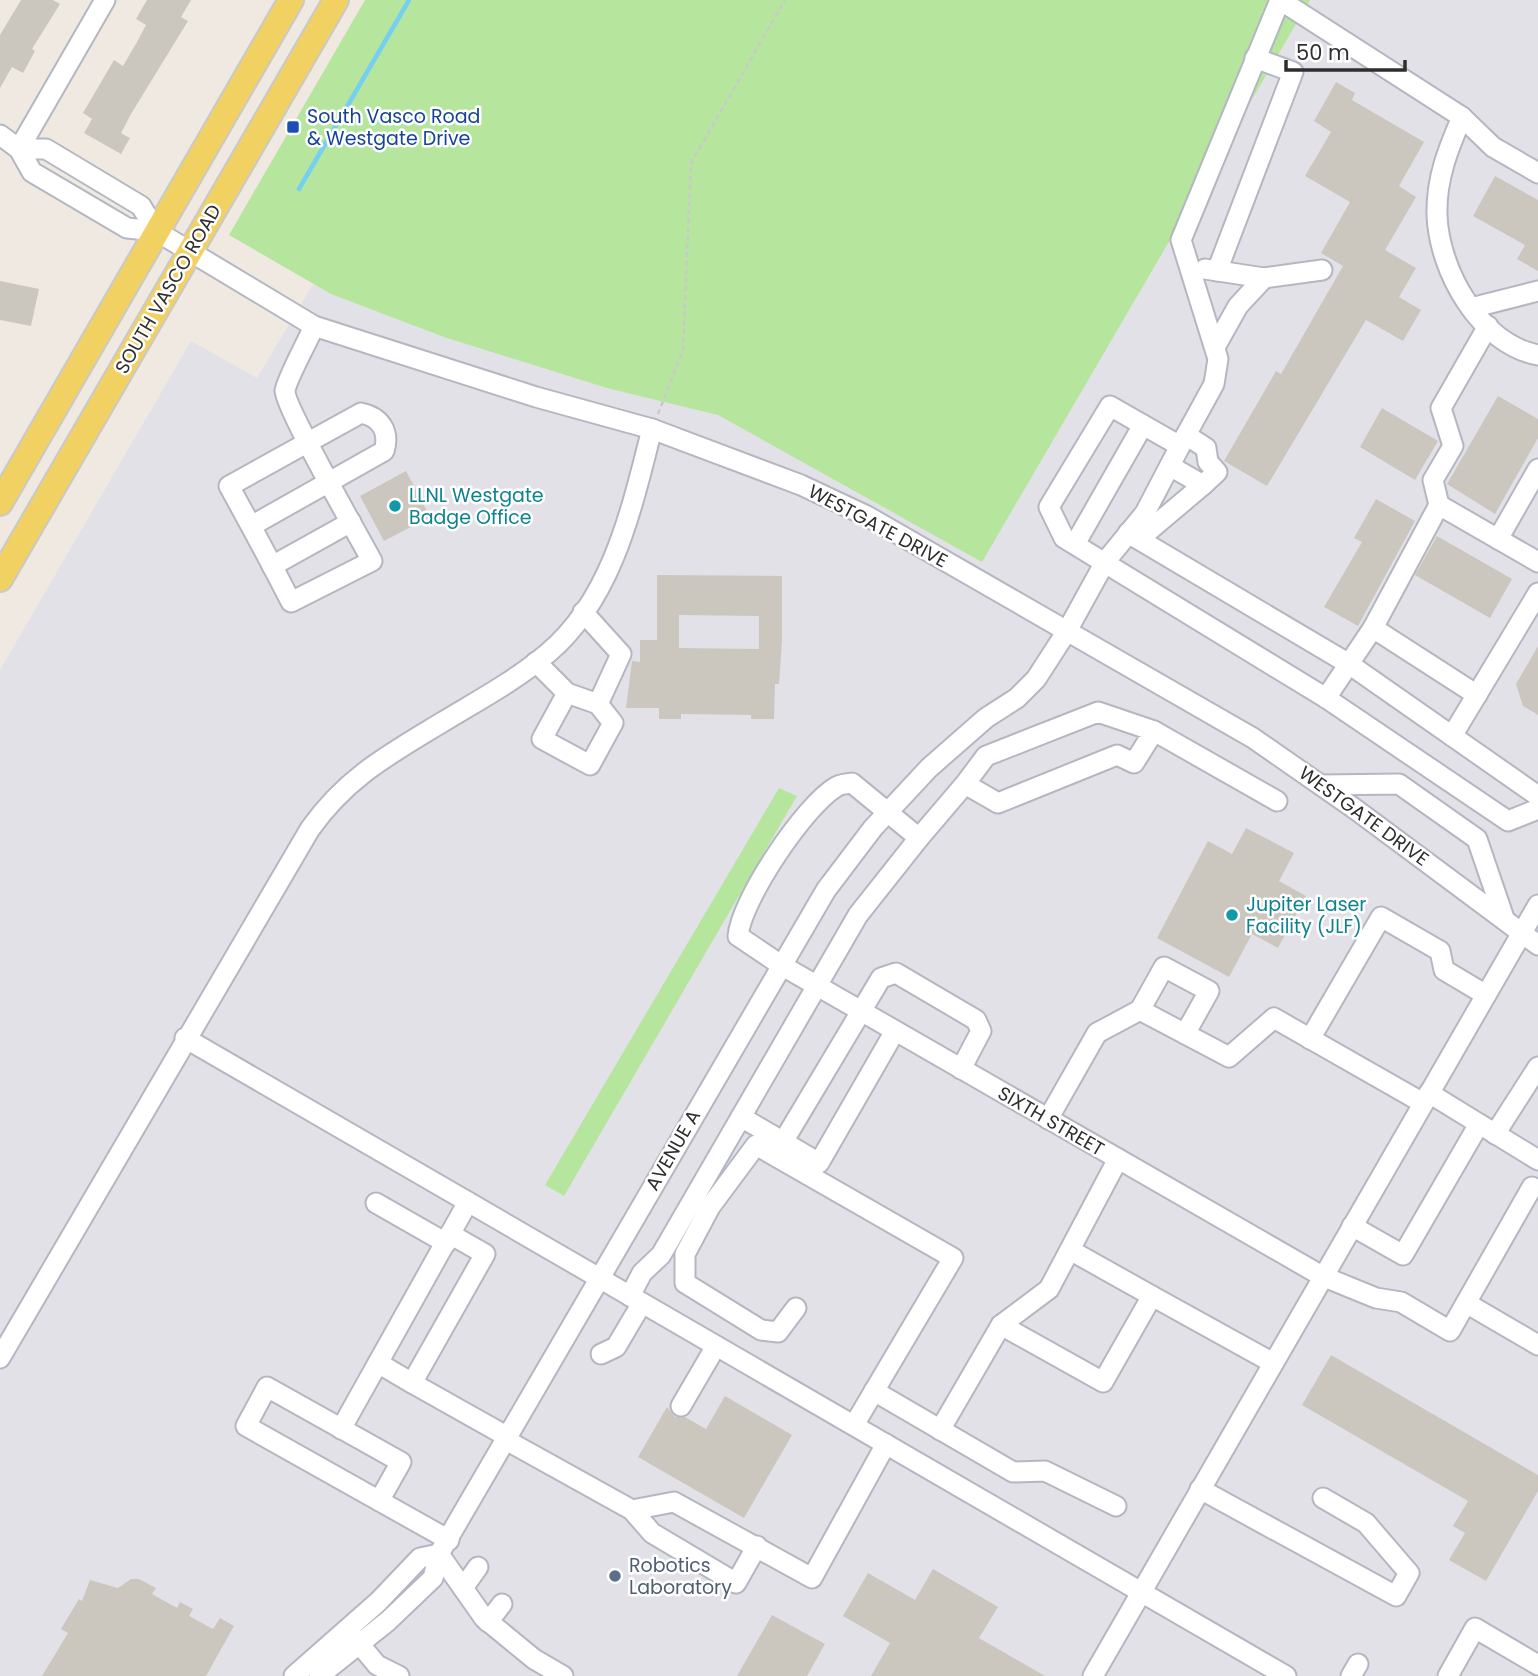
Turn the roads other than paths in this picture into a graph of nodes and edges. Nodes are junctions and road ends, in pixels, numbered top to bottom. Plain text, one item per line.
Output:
1 (105, 0) edge
2 (290, 0) edge
3 (336, 0) edge
4 (1280, 0) edge
5 (1255, 58) junction
6 (1462, 117) junction
7 (0, 135) edge
8 (19, 149) junction
9 (1538, 173) edge
10 (156, 231) junction
11 (190, 252) junction
12 (1190, 267) junction
13 (1322, 270) dead end
14 (1217, 271) junction
15 (1264, 278) junction
16 (1538, 292) edge
17 (1471, 308) junction
18 (314, 326) junction
19 (1488, 326) junction
20 (1215, 347) junction
21 (1538, 355) edge
22 (1143, 425) junction
23 (652, 429) junction
24 (1183, 440) junction
25 (309, 442) junction
26 (1170, 466) junction
27 (1538, 469) edge
28 (330, 483) junction
29 (1203, 485) junction
30 (0, 503) edge
31 (1438, 505) junction
32 (351, 522) junction
33 (251, 526) junction
34 (1133, 536) junction
35 (1498, 540) junction
36 (1075, 544) junction
37 (1105, 562) junction
38 (1538, 562) edge
39 (272, 566) junction
40 (0, 579) edge
41 (1537, 595) edge
42 (583, 612) junction
43 (1373, 628) junction
44 (1067, 631) junction
45 (536, 662) junction
46 (1349, 664) junction
47 (1481, 689) junction
48 (567, 694) junction
49 (1326, 698) junction
50 (598, 704) junction
51 (1154, 731) junction
52 (1452, 736) junction
53 (965, 784) junction
54 (1321, 785) junction
55 (1538, 796) edge
56 (1277, 801) dead end
57 (1538, 809) edge
58 (887, 813) junction
59 (919, 838) junction
60 (1538, 905) edge
61 (1504, 918) junction
62 (1521, 934) junction
63 (1538, 945) edge
64 (781, 965) junction
65 (817, 985) junction
66 (1486, 995) junction
67 (1140, 1010) junction
68 (860, 1011) junction
69 (895, 1031) junction
70 (1185, 1034) junction
71 (185, 1038) junction
72 (1310, 1039) junction
73 (1538, 1067) edge
74 (961, 1069) junction
75 (1426, 1098) junction
76 (741, 1117) junction
77 (1048, 1119) junction
78 (1487, 1129) junction
79 (783, 1142) junction
80 (1536, 1155) edge
81 (1118, 1159) junction
82 (1532, 1187) dead end
83 (468, 1202) junction
84 (376, 1203) dead end
85 (1352, 1226) junction
86 (448, 1238) junction
87 (1070, 1250) junction
88 (1322, 1276) junction
89 (599, 1278) junction
90 (1152, 1296) junction
91 (636, 1299) junction
92 (1466, 1303) junction
93 (796, 1308) dead end
94 (1000, 1325) junction
95 (1538, 1345) edge
96 (716, 1346) junction
97 (601, 1354) dead end
98 (0, 1358) edge
99 (378, 1363) junction
100 (1273, 1363) junction
101 (412, 1383) junction
102 (874, 1391) junction
103 (681, 1406) dead end
104 (854, 1425) junction
105 (341, 1429) junction
106 (940, 1430) junction
107 (507, 1438) junction
108 (886, 1444) junction
109 (1200, 1489) junction
110 (1323, 1498) dead end
111 (379, 1501) junction
112 (1116, 1506) dead end
113 (632, 1510) junction
114 (757, 1546) junction
115 (444, 1547) junction
116 (478, 1567) dead end
117 (463, 1588) junction
118 (1142, 1592) junction
119 (502, 1604) dead end
120 (488, 1622) junction
121 (348, 1628) junction
122 (359, 1646) junction
123 (1538, 1665) edge
124 (530, 1667) edge
125 (295, 1676) edge
126 (319, 1676) edge
127 (399, 1676) edge
128 (563, 1676) edge
129 (1093, 1676) edge
130 (1286, 1676) edge
131 (1448, 1676) edge

1 - 8 street
2 - 10 main road, SOUTH VASCO ROAD
3 - 11 main road, SOUTH VASCO ROAD
4 - 5 street
4 - 6 street
5 - 12 street
5 - 14 street
6 - 9 street
6 - 17 street
7 - 8 street
8 - 10 street
8 - 10 street
10 - 11 street, WESTGATE DRIVE
10 - 30 main road, SOUTH VASCO ROAD
11 - 18 street, WESTGATE DRIVE
11 - 40 main road, SOUTH VASCO ROAD
12 - 14 street
12 - 20 street
13 - 15 street
14 - 15 street
15 - 20 street
16 - 17 street
17 - 19 street
18 - 23 street, WESTGATE DRIVE
18 - 25 street
19 - 21 street
19 - 31 street
20 - 24 street
22 - 24 street
22 - 36 street
22 - 36 street
23 - 42 street
23 - 44 street, WESTGATE DRIVE
24 - 26 street
24 - 29 street
25 - 28 street
25 - 28 street
25 - 33 street
26 - 29 street
26 - 34 street
27 - 35 street
28 - 32 street
28 - 33 street
29 - 34 street
31 - 35 street
31 - 43 street
32 - 39 street
32 - 39 street
33 - 39 street
34 - 37 street, AVENUE A
34 - 46 street
35 - 38 street
36 - 37 street
37 - 44 street, AVENUE A
37 - 49 street
41 - 47 street
42 - 45 street
42 - 50 street
43 - 46 street
43 - 47 street
44 - 54 street, WESTGATE DRIVE
44 - 58 street, AVENUE A
45 - 48 street
45 - 71 street
46 - 49 street
46 - 52 street
47 - 52 street
48 - 50 street
48 - 50 street
49 - 57 street
51 - 53 street
51 - 53 street
51 - 56 street
52 - 55 street
53 - 59 street
54 - 61 street, WESTGATE DRIVE
54 - 61 street
58 - 59 street
58 - 64 street, AVENUE A
58 - 64 street, SIXTH STREET
59 - 65 street
60 - 62 street
61 - 62 street, WESTGATE DRIVE
62 - 63 street, WESTGATE DRIVE
62 - 66 street
64 - 65 street, SIXTH STREET
64 - 89 street, AVENUE A
65 - 68 street, SIXTH STREET
65 - 76 street
66 - 72 street
66 - 75 street
67 - 70 street
67 - 70 street
67 - 77 street
68 - 69 street, SIXTH STREET
68 - 74 street
68 - 79 street
69 - 74 street, SIXTH STREET
69 - 79 street
70 - 72 street
71 - 83 street
71 - 98 street
72 - 75 street
73 - 78 street
74 - 77 street, SIXTH STREET
75 - 78 street
75 - 85 street
76 - 79 street
76 - 91 street
77 - 81 street, SIXTH STREET
78 - 80 street
78 - 85 street
81 - 87 street
81 - 88 street, SIXTH STREET
82 - 92 street
83 - 86 street
83 - 89 street
84 - 86 street
85 - 88 street
86 - 99 street
86 - 101 street
87 - 90 street
87 - 94 street
88 - 92 street, SIXTH STREET
88 - 100 street
89 - 91 street
89 - 107 street, AVENUE A
90 - 94 street
90 - 100 street
91 - 96 street
91 - 97 street
92 - 95 street
93 - 102 street
94 - 106 street
96 - 103 street
96 - 104 street
99 - 101 street
99 - 105 street
100 - 109 street
101 - 107 street
102 - 104 street
102 - 106 street
104 - 108 street
105 - 111 street
105 - 111 street
106 - 112 street
107 - 113 street
107 - 115 street, AVENUE A
108 - 114 street
108 - 118 street
109 - 110 street
109 - 118 street
111 - 115 street
113 - 114 street
113 - 114 street
115 - 117 street
115 - 121 street
115 - 122 street, AVENUE A
116 - 117 street
117 - 120 street
118 - 129 street
118 - 130 street
119 - 120 street
120 - 124 street
121 - 122 street
121 - 125 street
122 - 126 street, AVENUE A
122 - 127 street
123 - 131 street
124 - 128 street

